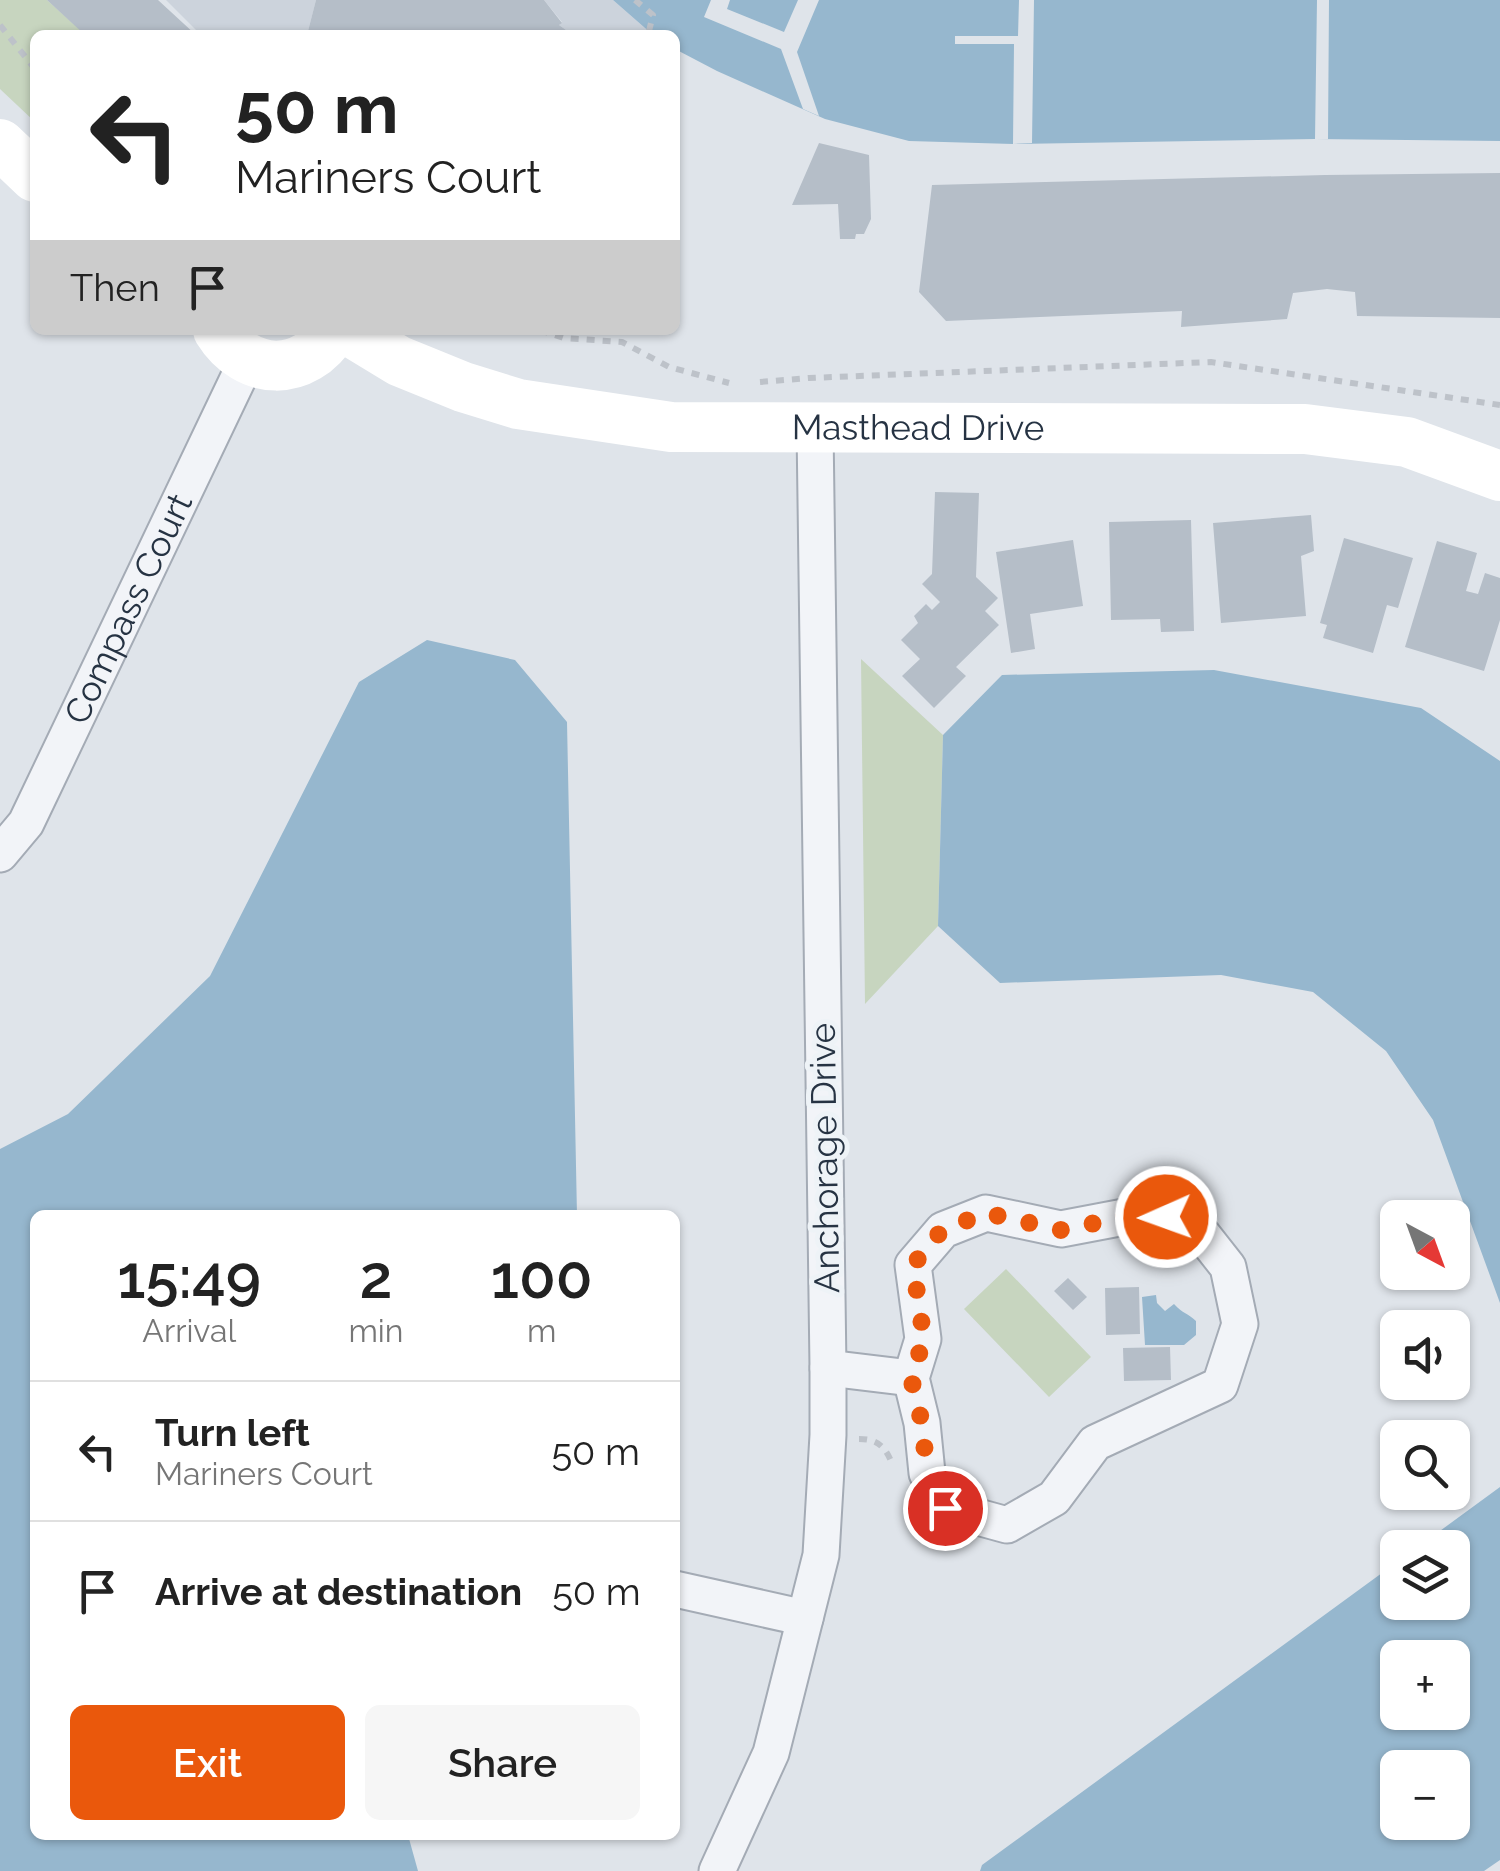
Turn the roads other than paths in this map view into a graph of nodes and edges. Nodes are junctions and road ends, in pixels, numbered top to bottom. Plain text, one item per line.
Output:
1 (0, 144) edge
2 (30, 171) edge
3 (331, 335) edge
4 (356, 335) edge
5 (232, 345) edge
6 (815, 428) junction
7 (1500, 476) edge
8 (0, 854) edge
9 (828, 1368) junction
10 (911, 1378) junction
11 (680, 1590) edge
12 (805, 1618) junction
13 (718, 1871) edge

1 - 2 street
3 - 5 street
4 - 6 street, Masthead Drive
5 - 8 street, Compass Court
6 - 7 street, Masthead Drive
6 - 9 street, Anchorage Drive
9 - 10 street
9 - 12 street, Anchorage Drive
10 - 10 street
11 - 12 street
12 - 13 street, Anchorage Drive

